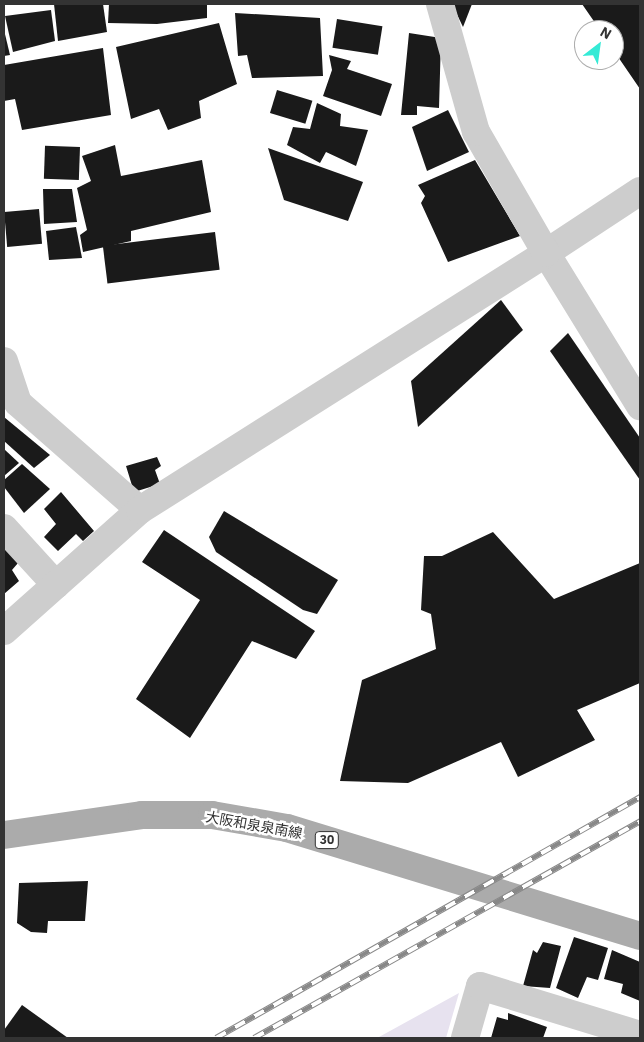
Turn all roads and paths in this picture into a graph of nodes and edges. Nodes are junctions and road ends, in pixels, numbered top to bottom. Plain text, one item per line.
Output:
1 (440, 4) edge
2 (640, 191) edge
3 (546, 253) junction
4 (4, 361) edge
5 (640, 406) edge
6 (140, 510) junction
7 (4, 528) edge
8 (56, 585) junction
9 (4, 631) edge
10 (4, 836) edge
11 (640, 936) edge
12 (640, 1035) edge
13 (464, 1038) edge

1 - 3 street
2 - 3 street
3 - 5 street
3 - 6 street
4 - 6 street
6 - 8 street
7 - 8 street
8 - 9 street
10 - 11 main road, 大阪和泉泉南線 / 30
12 - 13 street

